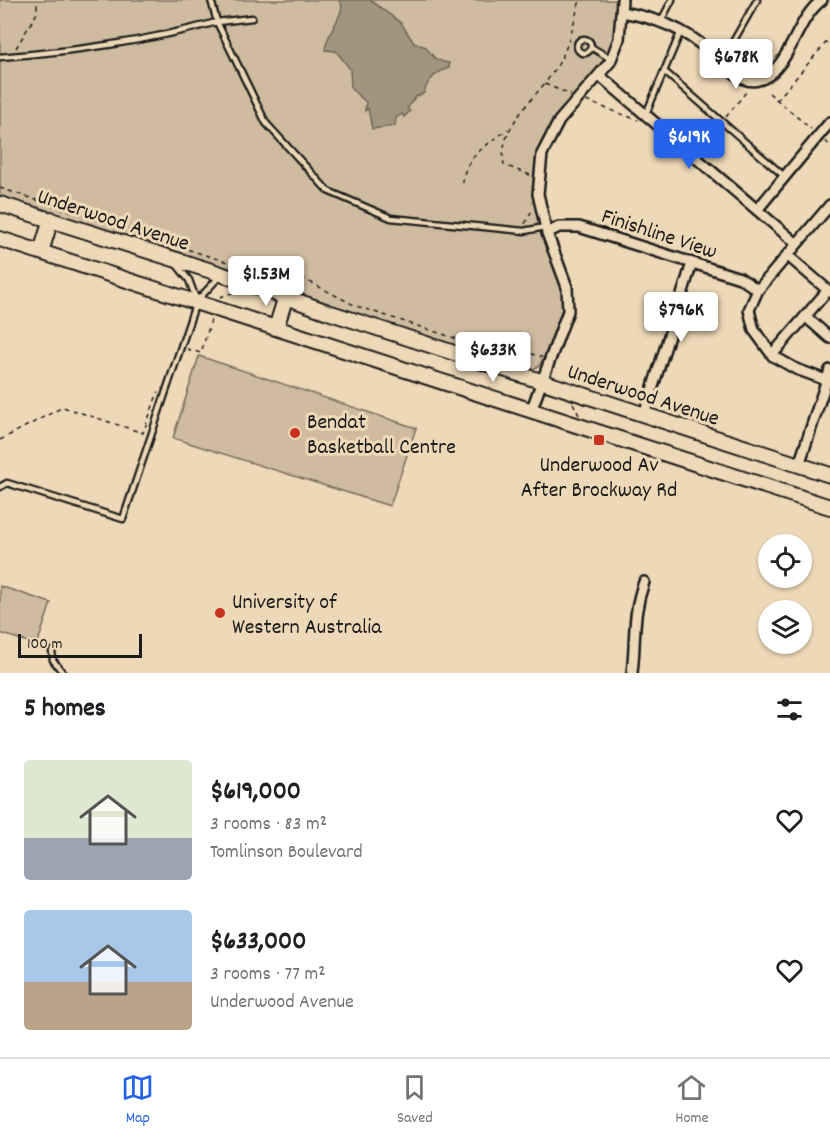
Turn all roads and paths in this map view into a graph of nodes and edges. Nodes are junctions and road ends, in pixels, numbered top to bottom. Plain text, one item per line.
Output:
1 (37, 0) edge
2 (211, 0) edge
3 (579, 0) edge
4 (622, 0) edge
5 (672, 0) edge
6 (757, 0) edge
7 (818, 1) edge
8 (621, 12) junction
9 (252, 18) dead end
10 (661, 21) junction
11 (217, 22) junction
12 (681, 31) junction
13 (830, 38) edge
14 (591, 47) dead end
15 (17, 55) junction
16 (0, 57) edge
17 (611, 59) junction
18 (722, 61) junction
19 (665, 72) junction
20 (599, 75) junction
21 (544, 83) junction
22 (769, 93) dead end
23 (578, 98) junction
24 (777, 100) junction
25 (646, 118) junction
26 (830, 122) edge
27 (508, 129) junction
28 (816, 133) dead end
29 (822, 138) dead end
30 (830, 145) edge
31 (784, 176) junction
32 (538, 178) junction
33 (463, 183) dead end
34 (0, 188) edge
35 (540, 202) junction
36 (0, 204) edge
37 (830, 205) edge
38 (757, 210) junction
39 (51, 219) junction
40 (546, 230) junction
41 (524, 231) junction
42 (0, 238) edge
43 (796, 244) junction
44 (40, 252) junction
45 (787, 255) junction
46 (167, 257) junction
47 (692, 263) junction
48 (222, 274) junction
49 (241, 285) dead end
50 (758, 290) junction
51 (829, 291) edge
52 (286, 296) junction
53 (196, 302) junction
54 (217, 304) dead end
55 (212, 316) dead end
56 (806, 317) junction
57 (276, 328) junction
58 (830, 338) edge
59 (182, 347) junction
60 (772, 355) junction
61 (549, 359) junction
62 (830, 370) edge
63 (826, 380) junction
64 (541, 381) junction
65 (159, 389) dead end
66 (568, 390) junction
67 (819, 404) junction
68 (830, 407) edge
69 (531, 411) junction
70 (644, 415) junction
71 (584, 427) junction
72 (0, 440) edge
73 (799, 465) junction
74 (830, 475) edge
75 (0, 487) edge
76 (830, 507) edge
77 (644, 582) dead end
78 (52, 651) dead end
79 (63, 673) edge
80 (632, 673) edge

1 - 15 path
2 - 11 lane
3 - 21 path
4 - 8 street
5 - 10 lane
6 - 18 lane
7 - 18 street
8 - 10 street
8 - 17 street
9 - 11 lane
10 - 12 street
11 - 15 lane
11 - 41 lane
12 - 18 street
12 - 19 lane
13 - 24 path
14 - 17 lane
15 - 16 lane
17 - 20 street
19 - 25 lane
19 - 31 lane
20 - 23 street
20 - 25 street
21 - 23 path
21 - 27 path
22 - 24 path
23 - 25 path
23 - 32 street
24 - 28 path
25 - 38 street
26 - 31 street
27 - 32 path
27 - 33 path
29 - 30 path
31 - 38 street
32 - 35 street
34 - 61 path
35 - 40 street
35 - 41 path
36 - 39 main road, Underwood Avenue
37 - 43 street
38 - 43 street
39 - 44 main road
39 - 46 main road, Underwood Avenue
40 - 41 lane
40 - 47 street, Finishline View
40 - 61 street
42 - 44 main road
43 - 45 street
44 - 53 main road
45 - 50 street
45 - 51 street
46 - 48 main road, Underwood Avenue
46 - 53 lane
47 - 50 street, Finishline View
47 - 70 street
48 - 52 main road, Underwood Avenue
48 - 53 lane
49 - 54 path
50 - 60 street
51 - 56 street
52 - 57 main road
52 - 64 main road, Underwood Avenue
53 - 57 main road
53 - 59 lane
55 - 59 path
56 - 58 street
56 - 60 street
57 - 69 main road
59 - 75 lane
60 - 63 street
61 - 64 street
62 - 63 street
63 - 67 street
64 - 66 main road, Underwood Avenue
64 - 69 street
65 - 72 path
66 - 70 main road, Underwood Avenue
66 - 71 path
67 - 68 street
67 - 73 street
69 - 71 main road
70 - 73 main road, Underwood Avenue
71 - 76 main road
73 - 74 main road, Underwood Avenue
77 - 80 street
78 - 79 lane

